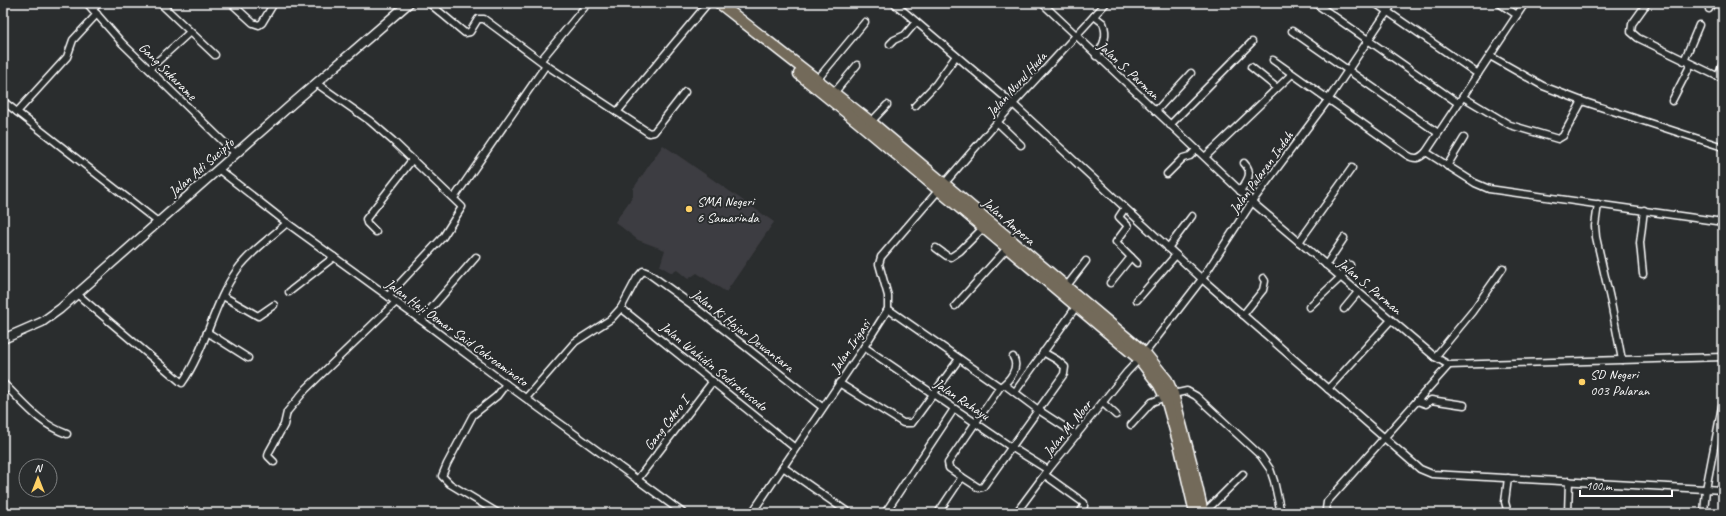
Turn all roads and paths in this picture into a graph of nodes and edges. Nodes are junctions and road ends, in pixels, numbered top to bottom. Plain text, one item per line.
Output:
1 (87, 3) edge
2 (99, 3) edge
3 (160, 3) edge
4 (231, 3) edge
5 (274, 3) edge
6 (409, 3) edge
7 (429, 3) edge
8 (588, 3) edge
9 (709, 3) edge
10 (894, 3) edge
11 (1042, 3) edge
12 (1106, 3) edge
13 (1315, 3) edge
14 (1375, 3) edge
15 (1393, 3) edge
16 (1499, 3) edge
17 (1525, 3) edge
18 (1647, 3) edge
19 (1712, 3) edge
20 (722, 6) edge
21 (93, 9) junction
22 (1709, 9) dead end
23 (1388, 12) junction
24 (98, 14) junction
25 (1517, 15) junction
26 (1094, 16) junction
27 (865, 22) dead end
28 (916, 22) junction
29 (1699, 25) dead end
30 (1292, 31) dead end
31 (190, 32) junction
32 (1073, 32) junction
33 (1367, 40) junction
34 (1252, 42) dead end
35 (890, 44) dead end
36 (215, 55) dead end
37 (956, 56) junction
38 (1096, 56) junction
39 (1490, 56) junction
40 (1273, 60) dead end
41 (1684, 61) junction
42 (544, 62) junction
43 (1723, 63) edge
44 (1691, 64) junction
45 (857, 65) dead end
46 (1252, 68) dead end
47 (149, 69) junction
48 (1348, 70) junction
49 (1191, 74) dead end
50 (1292, 74) junction
51 (1478, 74) junction
52 (1720, 78) edge
53 (817, 80) junction
54 (316, 83) junction
55 (1277, 88) junction
56 (684, 92) dead end
57 (834, 93) junction
58 (1463, 97) junction
59 (1328, 100) junction
60 (3, 101) edge
61 (1582, 101) junction
62 (1672, 101) dead end
63 (1458, 103) junction
64 (1013, 104) junction
65 (887, 105) dead end
66 (915, 106) dead end
67 (17, 112) junction
68 (617, 112) junction
69 (1156, 112) junction
70 (871, 122) junction
71 (997, 122) junction
72 (1170, 124) junction
73 (1438, 133) junction
74 (1464, 138) dead end
75 (1021, 145) dead end
76 (1723, 147) edge
77 (1196, 150) junction
78 (1426, 152) junction
79 (235, 153) junction
80 (1205, 157) junction
81 (412, 160) junction
82 (1244, 162) dead end
83 (1447, 166) junction
84 (1352, 168) dead end
85 (218, 169) junction
86 (1167, 174) dead end
87 (941, 187) junction
88 (1240, 191) junction
89 (454, 198) junction
90 (1252, 202) junction
91 (1598, 204) junction
92 (1125, 208) junction
93 (1644, 210) junction
94 (1192, 216) dead end
95 (1136, 217) junction
96 (158, 222) junction
97 (1723, 222) edge
98 (287, 223) junction
99 (1128, 226) junction
100 (983, 228) junction
101 (376, 232) dead end
102 (1344, 238) dead end
103 (1299, 242) junction
104 (936, 248) dead end
105 (1007, 248) junction
106 (1168, 248) junction
107 (1176, 255) junction
108 (334, 257) junction
109 (476, 257) dead end
110 (1131, 257) junction
111 (1086, 261) dead end
112 (1137, 263) dead end
113 (1326, 265) junction
114 (1350, 265) dead end
115 (1503, 268) dead end
116 (1643, 274) dead end
117 (1341, 277) junction
118 (1202, 278) junction
119 (1263, 278) dead end
120 (1110, 283) dead end
121 (1066, 287) junction
122 (289, 292) dead end
123 (1358, 292) junction
124 (77, 294) junction
125 (223, 296) junction
126 (388, 296) junction
127 (1137, 300) dead end
128 (396, 302) junction
129 (274, 305) dead end
130 (955, 306) dead end
131 (1076, 307) junction
132 (1309, 307) dead end
133 (621, 308) junction
134 (1344, 308) dead end
135 (888, 309) junction
136 (1243, 315) junction
137 (421, 320) junction
138 (1391, 320) junction
139 (207, 332) junction
140 (3, 339) edge
141 (864, 346) junction
142 (1043, 352) junction
143 (1142, 356) junction
144 (1013, 357) dead end
145 (1434, 357) junction
146 (1723, 357) edge
147 (248, 358) dead end
148 (959, 359) junction
149 (1622, 360) junction
150 (1449, 365) junction
151 (713, 380) junction
152 (3, 383) edge
153 (839, 383) junction
154 (506, 384) junction
155 (1003, 386) junction
156 (1328, 389) junction
157 (1015, 392) junction
158 (934, 394) junction
159 (1169, 395) junction
160 (526, 398) junction
161 (1723, 401) edge
162 (1417, 402) junction
163 (1103, 403) junction
164 (1464, 406) dead end
165 (822, 407) junction
166 (954, 409) junction
167 (1037, 409) junction
168 (1116, 416) dead end
169 (975, 423) junction
170 (1131, 425) dead end
171 (67, 434) dead end
172 (1077, 435) junction
173 (1384, 438) junction
174 (793, 446) junction
175 (1011, 447) junction
176 (274, 462) dead end
177 (783, 466) junction
178 (1046, 472) junction
179 (1243, 474) dead end
180 (962, 477) junction
181 (1508, 478) junction
182 (637, 480) junction
183 (1569, 481) junction
184 (1706, 490) junction
185 (1723, 490) edge
186 (498, 513) edge
187 (683, 513) edge
188 (752, 513) edge
189 (849, 513) edge
190 (885, 513) edge
191 (938, 513) edge
192 (1016, 513) edge
193 (1080, 513) edge
194 (1198, 513) edge
195 (1281, 513) edge
196 (1329, 513) edge
197 (1508, 513) edge
198 (1568, 513) edge
199 (1704, 513) edge

1 - 21 street, Gang Sukarame
2 - 21 street
3 - 31 street
4 - 5 street
6 - 54 street, Jalan Adi Sucipto
7 - 42 street
8 - 42 street
9 - 20 main road, Jalan Ampera
9 - 68 street
10 - 28 street
11 - 32 street, Jalan S. Parman
12 - 26 street, Jalan Nurul Huda
13 - 33 street
14 - 23 street
15 - 23 street, Jalan Palaran Indah
16 - 25 street
17 - 25 street
18 - 41 street
19 - 22 street
20 - 53 main road, Jalan Ampera
20 - 87 main road, Jalan Ampera
21 - 24 street, Gang Sukarame
23 - 33 street, Jalan Palaran Indah
23 - 51 street
24 - 47 street, Gang Sukarame
24 - 67 street
25 - 39 street
26 - 32 street, Jalan Nurul Huda
26 - 38 street
27 - 53 street
28 - 35 street
28 - 37 street
29 - 41 street
30 - 48 street
31 - 36 street
31 - 47 street
32 - 38 street, Jalan S. Parman
32 - 64 street, Jalan Nurul Huda
33 - 48 street, Jalan Palaran Indah
33 - 63 street
34 - 72 street
37 - 64 street
37 - 66 street
38 - 69 street, Jalan S. Parman
39 - 51 street
39 - 61 street
40 - 50 street
41 - 44 street
42 - 68 street
42 - 89 street
43 - 52 street
44 - 52 street
44 - 62 street
45 - 57 street
46 - 55 street
47 - 79 street, Gang Sukarame
48 - 59 street, Jalan Palaran Indah
48 - 73 street
49 - 69 street
50 - 55 street
50 - 59 street
51 - 58 street
53 - 57 main road, Jalan Ampera
54 - 79 street, Jalan Adi Sucipto
54 - 81 street
55 - 80 street
56 - 68 street
57 - 70 main road, Jalan Ampera
58 - 61 street
58 - 63 street
59 - 78 street
59 - 90 street, Jalan Palaran Indah
60 - 67 street
61 - 76 street
63 - 73 street
64 - 71 street, Jalan Nurul Huda
64 - 92 street
65 - 70 street
67 - 96 street
69 - 72 street, Jalan S. Parman
70 - 87 main road, Jalan Ampera
71 - 75 street
71 - 87 street, Jalan Nurul Huda
72 - 77 street, Jalan S. Parman
73 - 78 street
74 - 83 street
77 - 80 street, Jalan S. Parman
77 - 86 street
78 - 83 street
79 - 85 street, Jalan Adi Sucipto
80 - 88 street, Jalan S. Parman
81 - 89 street
81 - 101 street
82 - 88 street
83 - 91 street
84 - 103 street
85 - 96 street, Jalan Adi Sucipto
85 - 98 street, Jalan Haji Oemar Said Cokroaminoto
87 - 100 main road, Jalan Ampera
87 - 121 main road, Jalan Ampera
87 - 135 street
88 - 90 street, Jalan S. Parman
89 - 126 street
90 - 103 street, Jalan S. Parman
90 - 118 street, Jalan Palaran Indah
91 - 93 street
91 - 149 street
92 - 95 street
92 - 99 street
93 - 97 street
93 - 116 street
94 - 106 street
95 - 99 street
95 - 106 street
96 - 124 street, Jalan Adi Sucipto
98 - 108 street, Jalan Haji Oemar Said Cokroaminoto
98 - 125 street
99 - 110 street
100 - 104 street
100 - 105 main road, Jalan Ampera
102 - 113 street
103 - 113 street, Jalan S. Parman
105 - 130 street
105 - 131 main road, Jalan Ampera
106 - 107 street
107 - 118 street
107 - 127 street
108 - 122 street
108 - 126 street, Jalan Haji Oemar Said Cokroaminoto
109 - 137 street
110 - 112 street
110 - 120 street
111 - 121 street
113 - 117 street, Jalan S. Parman
114 - 117 street
115 - 145 street
117 - 123 street, Jalan S. Parman
117 - 132 street
118 - 136 street
118 - 143 street, Jalan Palaran Indah
119 - 136 street
121 - 143 main road, Jalan Ampera
123 - 134 street
123 - 138 street, Jalan S. Parman
124 - 139 street
124 - 140 street, Jalan Adi Sucipto
125 - 129 street
125 - 139 street
126 - 128 street, Jalan Haji Oemar Said Cokroaminoto
128 - 137 street, Jalan Haji Oemar Said Cokroaminoto
128 - 176 street
131 - 142 street
131 - 143 main road, Jalan Ampera
133 - 151 street, Jalan Wahidin Sudirohusodo
133 - 160 street
133 - 165 street, Jalan Ki Hajar Dewantara
135 - 141 street, Jalan Irigasi
135 - 148 street
136 - 156 street
137 - 154 street, Jalan Haji Oemar Said Cokroaminoto
138 - 145 street, Jalan S. Parman
138 - 156 street
139 - 147 street
141 - 153 street, Jalan Irigasi
141 - 158 street, Jalan Rahayu
142 - 157 street
142 - 167 street
143 - 159 main road, Jalan Ampera
143 - 163 street, Jalan M. Noor
144 - 155 street
145 - 150 street, Jalan S. Parman
146 - 149 street, Jalan S. Parman
148 - 155 street
148 - 158 street
149 - 150 street, Jalan S. Parman
150 - 162 street
151 - 174 street, Jalan Wahidin Sudirohusodo
151 - 182 street, Gang Cokro I
152 - 171 street
153 - 158 street
153 - 165 street, Jalan Irigasi
154 - 160 street, Jalan Haji Oemar Said Cokroaminoto
154 - 186 street
155 - 157 street
155 - 169 street
156 - 173 street
157 - 167 street
158 - 166 street, Jalan Rahayu
159 - 170 street
159 - 194 main road, Jalan Ampera
159 - 195 street
160 - 182 street, Jalan Haji Oemar Said Cokroaminoto
161 - 184 street
162 - 164 street
162 - 173 street
163 - 168 street
163 - 172 street, Jalan M. Noor
165 - 174 street, Jalan Irigasi
166 - 169 street, Jalan Rahayu
166 - 190 street
167 - 172 street
167 - 175 street
169 - 175 street, Jalan Rahayu
169 - 180 street
172 - 178 street, Jalan M. Noor
173 - 181 street
173 - 196 street
174 - 177 street, Jalan Irigasi
175 - 178 street, Jalan Rahayu
175 - 180 street
177 - 188 street, Jalan Irigasi
177 - 189 street
178 - 192 street, Jalan M. Noor
178 - 193 street, Jalan Rahayu
179 - 194 street
180 - 191 street
181 - 183 street
181 - 197 street
182 - 187 street, Jalan Haji Oemar Said Cokroaminoto
183 - 184 street
183 - 198 street
184 - 185 street
184 - 199 street

